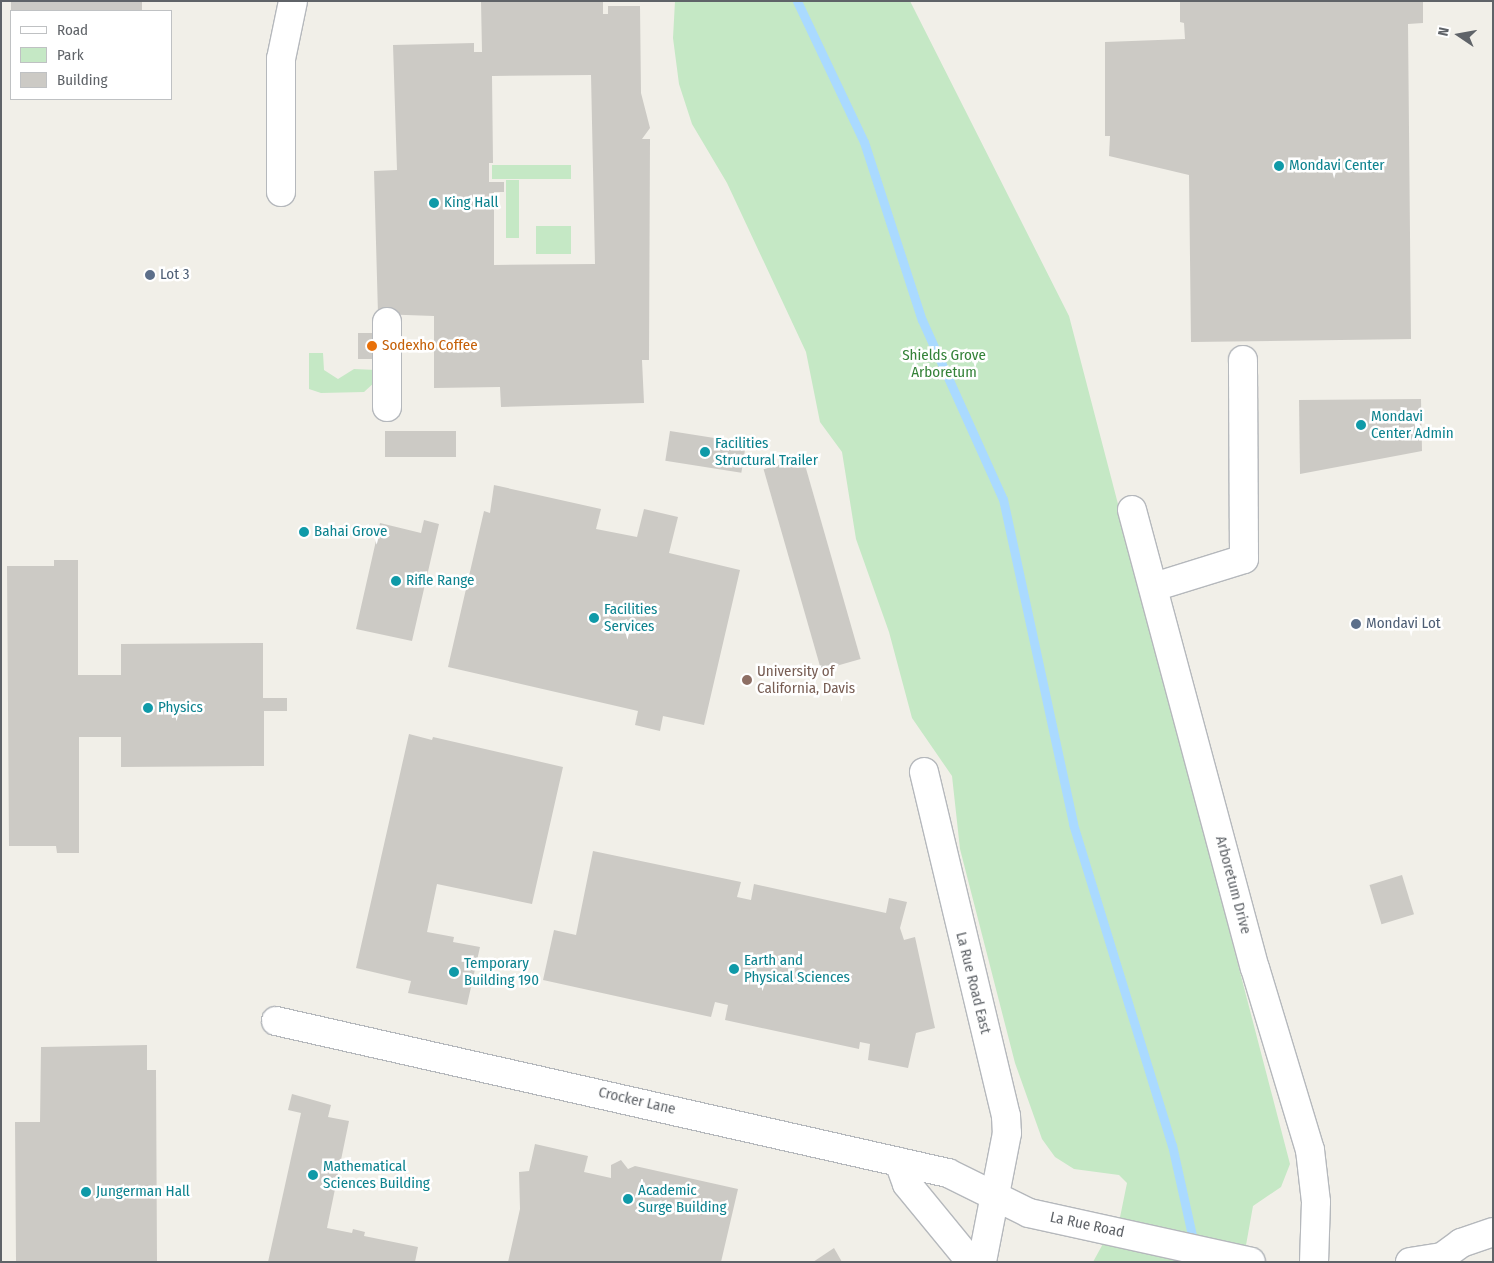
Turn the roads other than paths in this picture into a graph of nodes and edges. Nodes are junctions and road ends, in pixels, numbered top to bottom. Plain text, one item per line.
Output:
1 (293, 1) edge
2 (281, 192) dead end
3 (387, 322) dead end
4 (1243, 360) dead end
5 (387, 407) dead end
6 (1132, 510) dead end
7 (1154, 587) junction
8 (924, 772) dead end
9 (276, 1022) dead end
10 (899, 1162) junction
11 (994, 1194) junction
12 (1493, 1232) edge
13 (1449, 1259) edge
14 (971, 1262) edge
15 (982, 1262) edge
16 (1251, 1262) edge
17 (1314, 1262) edge
18 (1410, 1262) edge

1 - 2 street
3 - 5 street
4 - 7 street
6 - 7 street, Arboretum Drive
7 - 17 street, Arboretum Drive
8 - 11 street, La Rue Road East
9 - 10 street, Crocker Lane
10 - 11 street, Crocker Lane
10 - 14 street
11 - 15 street
11 - 16 street, La Rue Road
12 - 13 street
13 - 18 street

